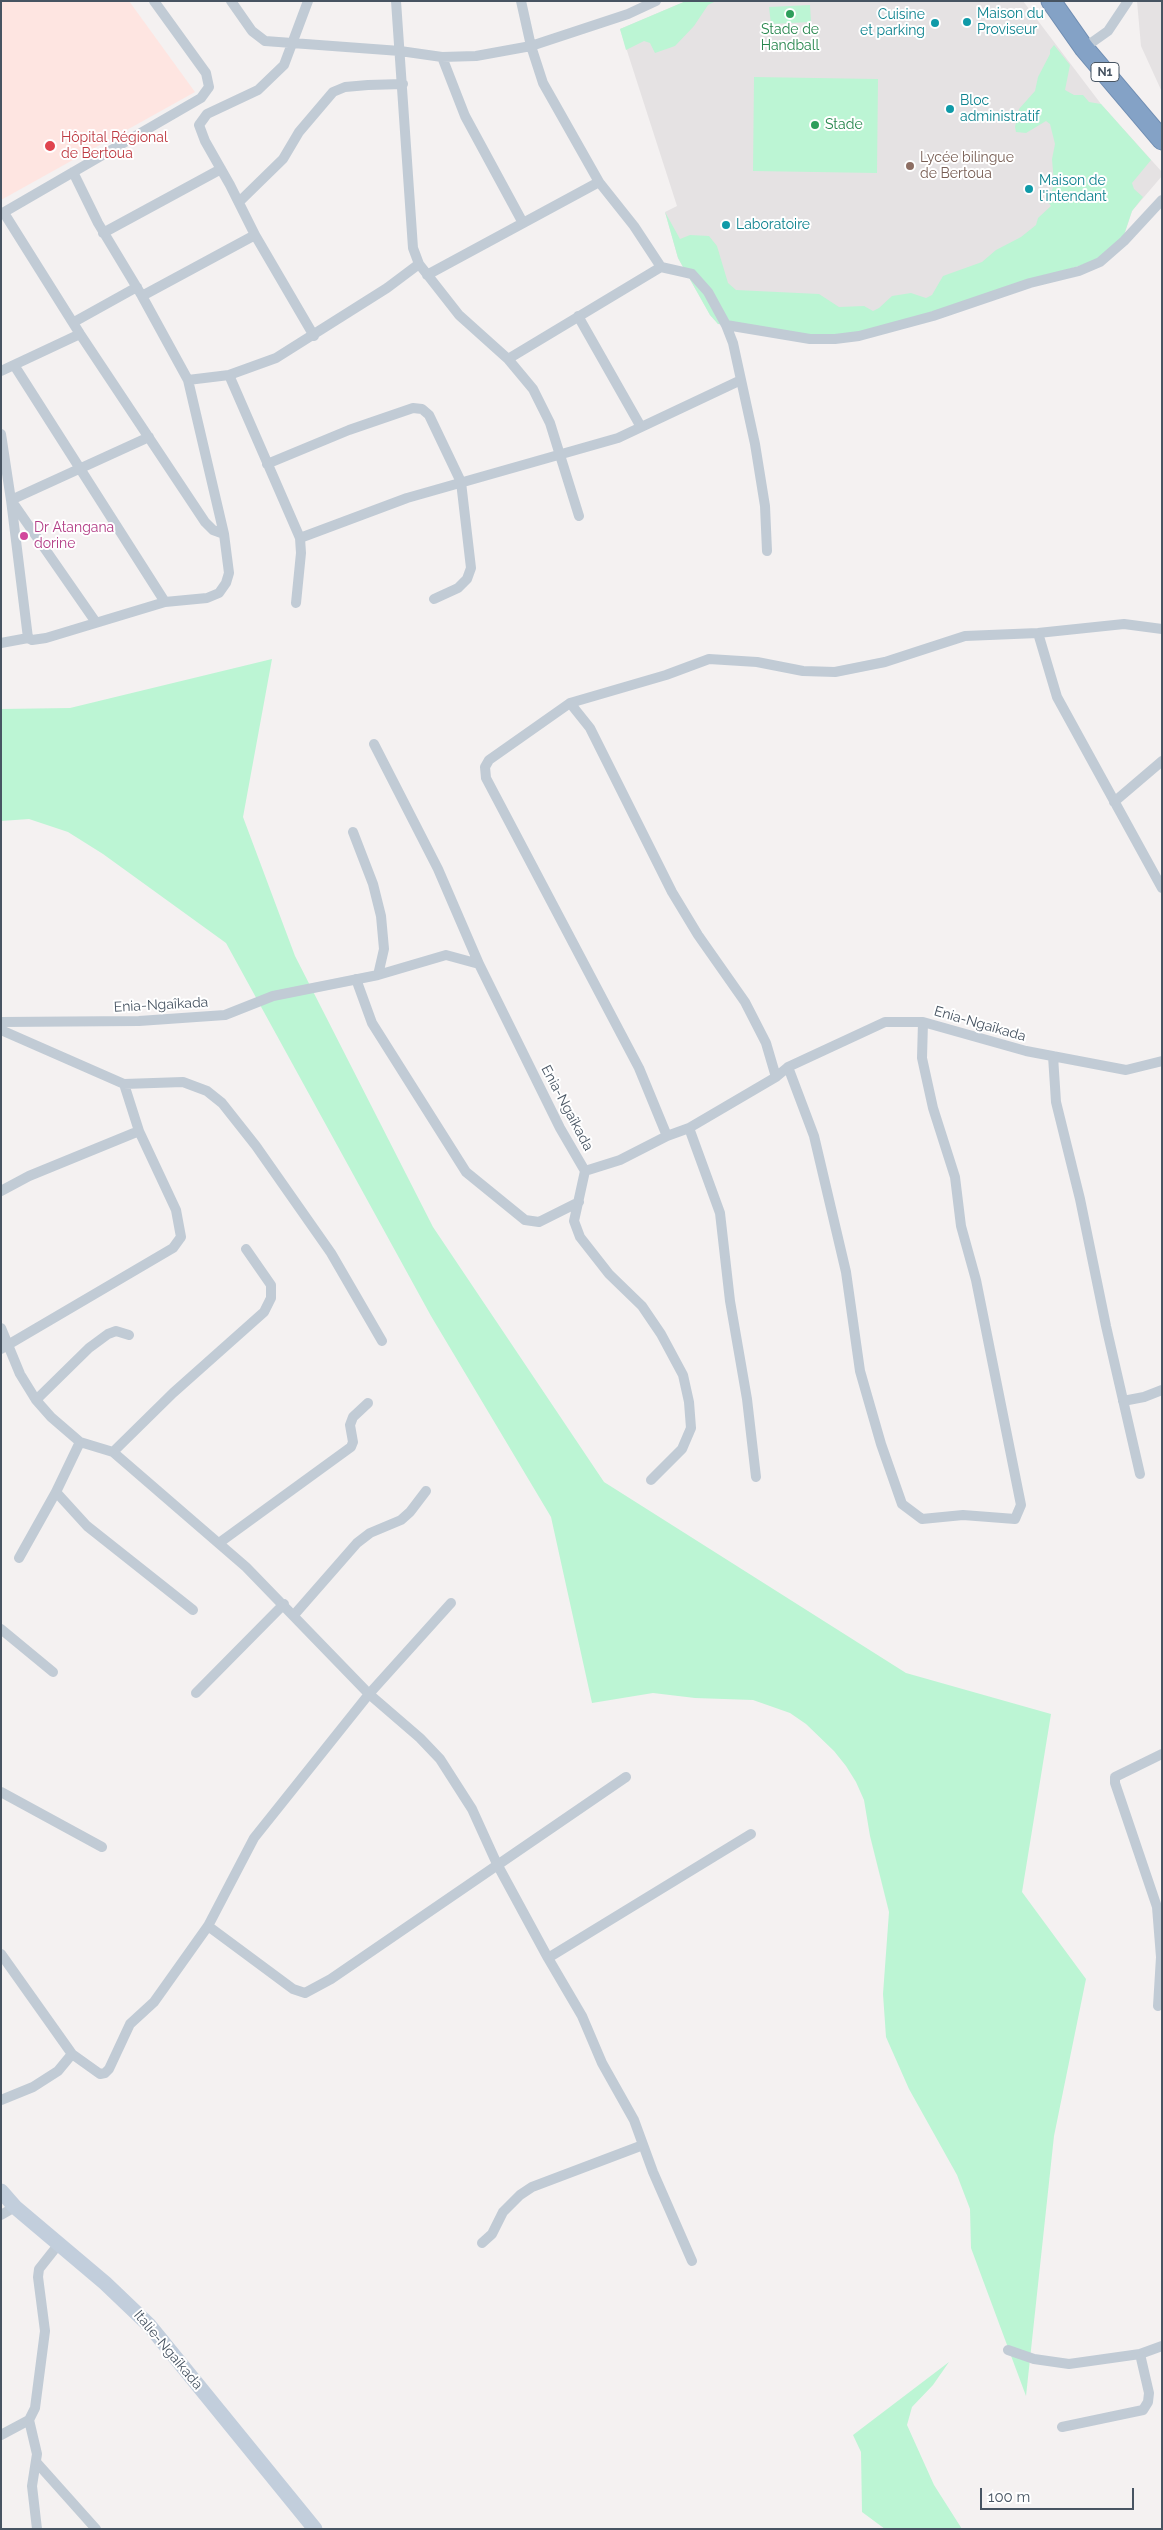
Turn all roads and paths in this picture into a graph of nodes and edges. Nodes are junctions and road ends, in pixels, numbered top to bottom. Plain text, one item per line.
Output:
1 (154, 1) edge
2 (231, 1) edge
3 (308, 1) edge
4 (396, 1) edge
5 (521, 1) edge
6 (1051, 1) edge
7 (1128, 1) edge
8 (652, 2) edge
9 (291, 45) junction
10 (531, 46) junction
11 (1084, 48) junction
12 (400, 51) junction
13 (442, 57) junction
14 (403, 84) junction
15 (1162, 140) edge
16 (222, 169) junction
17 (73, 172) junction
18 (599, 182) junction
19 (1162, 200) edge
20 (239, 202) junction
21 (3, 214) edge
22 (523, 223) junction
23 (103, 233) junction
24 (255, 234) junction
25 (419, 264) junction
26 (661, 267) junction
27 (427, 274) junction
28 (139, 291) junction
29 (578, 316) junction
30 (74, 322) junction
31 (726, 325) junction
32 (80, 334) junction
33 (314, 336) junction
34 (508, 359) junction
35 (14, 365) junction
36 (1, 371) edge
37 (229, 375) junction
38 (188, 380) junction
39 (740, 380) junction
40 (641, 427) junction
41 (1, 434) edge
42 (149, 437) junction
43 (561, 454) junction
44 (267, 464) junction
45 (80, 468) junction
46 (461, 482) junction
47 (11, 500) junction
48 (579, 516) dead end
49 (224, 534) junction
50 (300, 538) junction
51 (767, 551) dead end
52 (434, 599) dead end
53 (165, 602) junction
54 (296, 603) dead end
55 (95, 622) junction
56 (1162, 629) edge
57 (1038, 633) junction
58 (28, 638) junction
59 (1, 643) edge
60 (570, 703) junction
61 (374, 744) dead end
62 (1162, 761) edge
63 (1114, 802) junction
64 (353, 832) dead end
65 (1162, 888) edge
66 (479, 964) junction
67 (378, 975) junction
68 (356, 979) junction
69 (1, 1022) edge
70 (923, 1022) junction
71 (1, 1030) edge
72 (1053, 1056) junction
73 (1162, 1061) edge
74 (788, 1067) junction
75 (776, 1077) junction
76 (124, 1084) junction
77 (689, 1128) junction
78 (139, 1131) junction
79 (667, 1136) junction
80 (585, 1171) junction
81 (1, 1191) edge
82 (579, 1202) junction
83 (246, 1249) dead end
84 (1, 1328) edge
85 (129, 1335) dead end
86 (382, 1341) dead end
87 (5, 1347) edge
88 (1162, 1390) edge
89 (36, 1400) junction
90 (1123, 1401) junction
91 (368, 1403) dead end
92 (80, 1442) junction
93 (113, 1452) junction
94 (1140, 1474) dead end
95 (756, 1478) dead end
96 (652, 1480) dead end
97 (426, 1491) dead end
98 (56, 1492) junction
99 (219, 1543) junction
100 (19, 1558) dead end
101 (451, 1603) dead end
102 (284, 1604) junction
103 (193, 1610) dead end
104 (294, 1615) junction
105 (1, 1629) edge
106 (53, 1672) dead end
107 (196, 1693) dead end
108 (369, 1694) junction
109 (1162, 1754) edge
110 (626, 1777) dead end
111 (1, 1792) edge
112 (751, 1834) dead end
113 (102, 1846) dead end
114 (497, 1864) junction
115 (1159, 1907) edge
116 (208, 1926) junction
117 (1, 1954) edge
118 (548, 1958) junction
119 (1158, 2006) dead end
120 (72, 2054) junction
121 (1, 2100) edge
122 (643, 2145) junction
123 (1, 2191) edge
124 (15, 2207) junction
125 (1, 2215) edge
126 (482, 2243) dead end
127 (58, 2245) junction
128 (692, 2261) dead end
129 (1162, 2346) edge
130 (1008, 2350) dead end
131 (1140, 2354) junction
132 (29, 2420) junction
133 (1062, 2427) dead end
134 (1, 2435) edge
135 (37, 2463) junction
136 (37, 2529) edge
137 (96, 2529) edge
138 (315, 2529) edge

1 - 17 street
2 - 9 street
3 - 9 street
4 - 12 street
5 - 10 street
6 - 11 highway, N1
7 - 11 street
8 - 10 street
9 - 12 street
9 - 16 street
10 - 13 street
10 - 18 street
11 - 15 highway, N1
12 - 13 street
12 - 14 street
13 - 22 street
14 - 20 street
14 - 25 street
16 - 20 street
16 - 23 street
17 - 21 street
17 - 23 street
18 - 22 street
18 - 26 street
19 - 31 street
20 - 24 street
21 - 30 street
22 - 27 street
23 - 28 street
24 - 28 street
24 - 33 street
25 - 27 street
25 - 33 street
26 - 29 street
26 - 31 street
27 - 34 street
28 - 30 street
28 - 38 street
29 - 34 street
29 - 40 street
30 - 32 street
31 - 39 street
32 - 35 street
32 - 42 street
33 - 37 street
34 - 43 street
35 - 36 street
35 - 45 street
37 - 38 street
37 - 44 street
38 - 49 street
39 - 40 street
39 - 51 street
40 - 43 street
41 - 47 street
42 - 45 street
42 - 49 street
43 - 46 street
43 - 48 street
44 - 46 street
44 - 50 street
45 - 47 street
45 - 53 street
46 - 50 street
46 - 52 street
47 - 55 street
47 - 58 street
49 - 53 street
50 - 54 street
53 - 55 street
55 - 58 street
56 - 57 street
57 - 60 street
57 - 63 street
58 - 59 street
60 - 75 street
60 - 79 street
61 - 66 street
62 - 63 street
63 - 65 street
64 - 67 street
66 - 67 street, Enia-Ngaîkada
66 - 80 street, Enia-Ngaîkada
67 - 68 street, Enia-Ngaîkada
68 - 69 street, Enia-Ngaîkada
68 - 82 street
70 - 72 street, Enia-Ngaîkada
70 - 74 street, Enia-Ngaîkada
70 - 74 street
71 - 76 street
72 - 73 street, Enia-Ngaîkada
72 - 90 street
74 - 75 street, Enia-Ngaîkada
75 - 77 street, Enia-Ngaîkada
76 - 78 street
76 - 86 street
77 - 79 street, Enia-Ngaîkada
77 - 95 street
78 - 81 street
78 - 87 street
79 - 80 street, Enia-Ngaîkada
80 - 82 street
82 - 96 street
83 - 93 street
84 - 87 street
85 - 89 street
87 - 89 street
88 - 90 street
89 - 92 street
90 - 94 street
91 - 99 street
92 - 93 street
92 - 98 street
93 - 99 street
97 - 104 street
98 - 100 street
98 - 103 street
99 - 102 street
101 - 108 street
102 - 104 street
102 - 107 street
104 - 108 street
105 - 106 street
108 - 114 street
108 - 116 street
109 - 115 street
110 - 114 street
111 - 113 street
112 - 118 street
114 - 116 street
114 - 118 street
115 - 119 street
116 - 120 street
117 - 120 street
118 - 122 street
120 - 121 street
122 - 126 street
122 - 128 street
123 - 124 street, Italie-Ngaîkada
124 - 125 street
124 - 127 street, Italie-Ngaîkada
127 - 132 street
127 - 138 street, Italie-Ngaîkada
129 - 131 street
130 - 131 street
131 - 133 street
132 - 134 street
132 - 135 street
135 - 136 street
135 - 137 street

